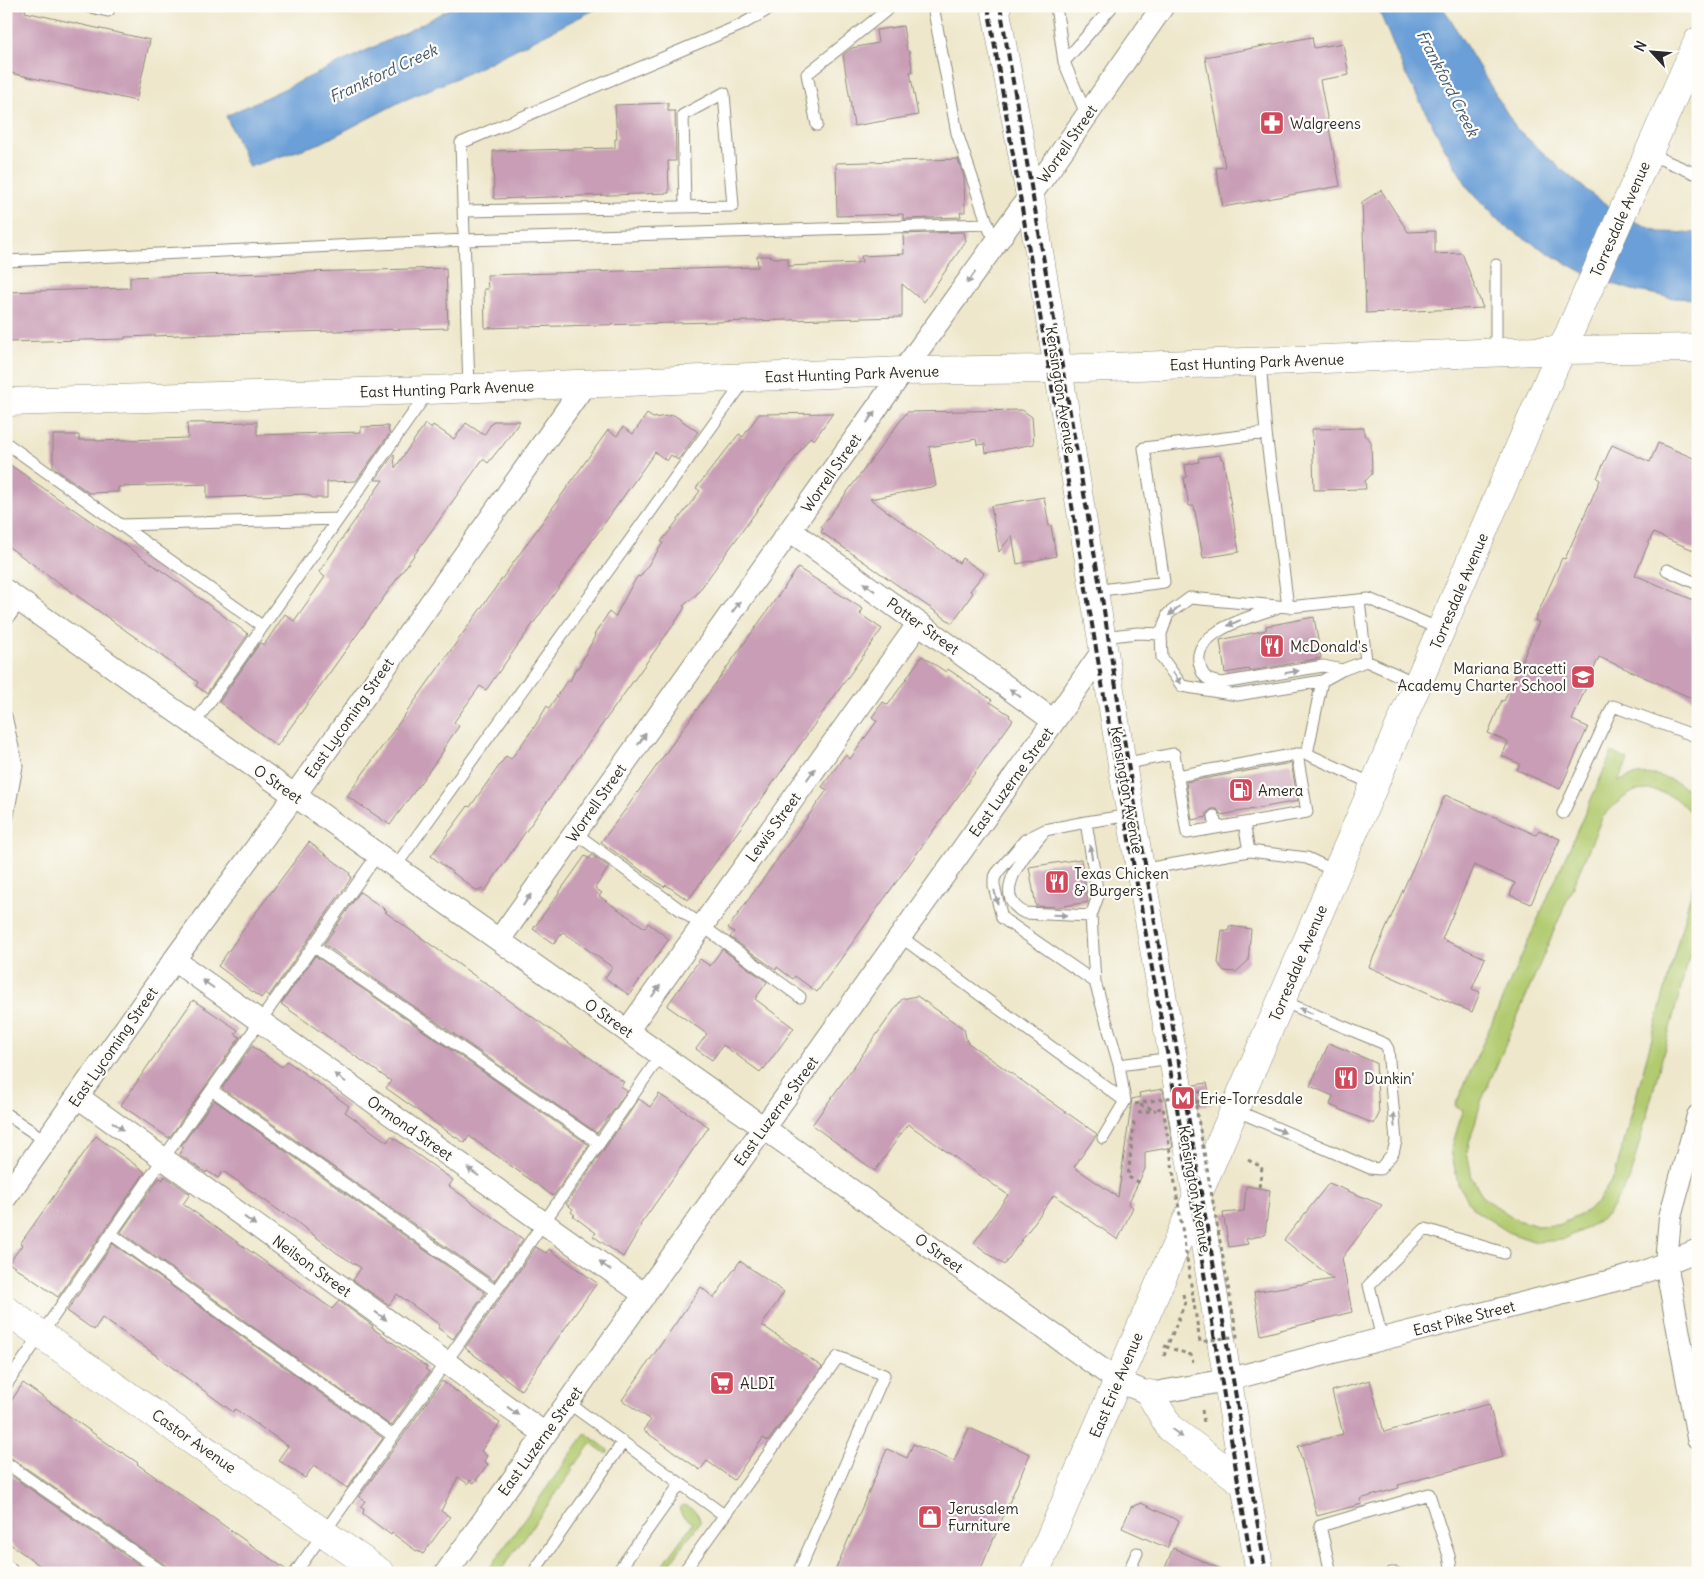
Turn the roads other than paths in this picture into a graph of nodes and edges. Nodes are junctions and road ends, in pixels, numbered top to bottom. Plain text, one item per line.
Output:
1 (86, 6) edge
2 (112, 6) edge
3 (774, 6) edge
4 (892, 6) edge
5 (934, 6) edge
6 (995, 6) edge
7 (1056, 6) edge
8 (1111, 6) edge
9 (1163, 6) edge
10 (1698, 41) edge
11 (1064, 62) junction
12 (1087, 116) junction
13 (817, 125) dead end
14 (1648, 154) junction
15 (1698, 173) edge
16 (1030, 196) junction
17 (685, 207) junction
18 (464, 211) junction
19 (991, 234) junction
20 (465, 240) junction
21 (6, 261) edge
22 (1496, 265) dead end
23 (1698, 348) edge
24 (1562, 350) junction
25 (1496, 353) junction
26 (1260, 362) junction
27 (1057, 369) junction
28 (903, 371) junction
29 (747, 378) junction
30 (585, 384) junction
31 (469, 387) junction
32 (429, 390) junction
33 (6, 402) edge
34 (1266, 433) junction
35 (6, 443) edge
36 (338, 519) junction
37 (121, 525) junction
38 (791, 531) junction
39 (1667, 570) dead end
40 (1698, 584) edge
41 (1094, 591) junction
42 (13, 596) edge
43 (1359, 600) junction
44 (1284, 606) junction
45 (6, 621) edge
46 (919, 623) junction
47 (262, 626) junction
48 (1442, 630) junction
49 (1161, 634) junction
50 (1103, 643) junction
51 (1366, 662) junction
52 (1342, 670) junction
53 (1322, 681) junction
54 (1419, 684) junction
55 (6, 716) edge
56 (1054, 721) junction
57 (194, 724) junction
58 (1698, 737) edge
59 (1302, 754) junction
60 (1122, 764) junction
61 (1177, 776) junction
62 (1375, 785) junction
63 (295, 796) junction
64 (1277, 805) dead end
65 (1563, 813) dead end
66 (1130, 815) junction
67 (1214, 816) dead end
68 (1278, 817) junction
69 (1086, 822) junction
70 (1244, 823) junction
71 (6, 826) edge
72 (1216, 828) junction
73 (1045, 830) junction
74 (576, 832) junction
75 (1249, 851) junction
76 (387, 860) junction
77 (1140, 870) junction
78 (1337, 872) junction
79 (1091, 916) junction
80 (703, 926) junction
81 (901, 936) junction
82 (499, 940) junction
83 (313, 946) junction
84 (174, 960) junction
85 (1095, 982) junction
86 (800, 997) dead end
87 (1282, 1001) junction
88 (260, 1022) junction
89 (627, 1031) junction
90 (661, 1055) junction
91 (1173, 1058) junction
92 (1119, 1065) junction
93 (212, 1090) junction
94 (78, 1097) junction
95 (1130, 1103) junction
96 (1235, 1110) junction
97 (6, 1114) edge
98 (1698, 1116) edge
99 (764, 1128) junction
100 (1103, 1138) dead end
101 (46, 1141) junction
102 (599, 1144) junction
103 (163, 1159) junction
104 (6, 1197) edge
105 (1197, 1197) junction
106 (543, 1222) junction
107 (111, 1234) junction
108 (1698, 1250) edge
109 (1504, 1253) dead end
110 (1666, 1263) junction
111 (495, 1291) junction
112 (645, 1295) junction
113 (6, 1310) edge
114 (42, 1334) junction
115 (1382, 1339) junction
116 (446, 1362) junction
117 (1227, 1380) junction
118 (1118, 1381) junction
119 (6, 1386) edge
120 (1150, 1394) junction
121 (568, 1402) junction
122 (545, 1434) junction
123 (393, 1436) junction
124 (1698, 1438) edge
125 (623, 1442) junction
126 (6, 1463) edge
127 (680, 1484) junction
128 (1245, 1484) junction
129 (724, 1515) junction
130 (324, 1532) junction
131 (1137, 1553) dead end
132 (164, 1573) edge
133 (295, 1573) edge
134 (381, 1573) edge
135 (446, 1573) edge
136 (533, 1573) edge
137 (617, 1573) edge
138 (683, 1573) edge
139 (798, 1573) edge
140 (1035, 1573) edge
141 (1128, 1573) edge
142 (1260, 1573) edge
143 (1331, 1573) edge
144 (1391, 1573) edge
145 (1396, 1573) edge
146 (1452, 1573) edge

1 - 2 lane
3 - 18 lane
4 - 13 lane
5 - 19 lane
6 - 16 main road, Kensington Avenue
7 - 11 lane
8 - 11 lane
9 - 12 street, Worrell Street
10 - 14 main road, Torresdale Avenue
11 - 12 lane
12 - 16 street, Worrell Street
14 - 15 lane
14 - 24 main road, Torresdale Avenue
16 - 19 street, Worrell Street
16 - 27 main road, Kensington Avenue
17 - 17 lane
17 - 18 lane
18 - 20 lane
19 - 20 lane
19 -> 28 street, Worrell Street
20 - 21 lane
20 - 31 lane
22 - 25 lane
23 - 24 main road, East Hunting Park Avenue
24 - 25 main road, East Hunting Park Avenue
24 - 48 main road, Torresdale Avenue
25 - 26 main road, East Hunting Park Avenue
26 - 27 main road, East Hunting Park Avenue
26 - 34 lane
27 - 28 main road, East Hunting Park Avenue
27 - 41 main road, Kensington Avenue
28 - 29 main road, East Hunting Park Avenue
38 -> 28 street, Worrell Street
29 - 30 main road, East Hunting Park Avenue
29 - 76 lane
30 - 31 main road, East Hunting Park Avenue
30 - 63 street, East Lycoming Street
31 - 32 main road, East Hunting Park Avenue
32 - 33 main road, East Hunting Park Avenue
32 - 36 lane
34 - 41 lane
34 - 44 lane
35 - 37 lane
36 - 37 lane
36 - 47 lane
37 - 47 lane
46 -> 38 street, Potter Street
74 -> 38 street, Worrell Street
39 - 40 lane
41 - 50 main road, Kensington Avenue
42 - 45 lane
42 - 57 street, O Street
43 - 44 lane
43 - 48 lane
43 - 51 lane
44 -> 49 lane
44 -> 52 lane
56 -> 46 street, Potter Street
80 -> 46 street, Lewis Street
47 - 57 lane
48 - 54 main road, Torresdale Avenue
49 - 50 lane
49 -> 53 lane
50 - 56 street, East Luzerne Street
50 - 60 main road, Kensington Avenue
51 - 52 lane
51 - 54 lane
52 - 53 lane
53 - 59 lane
54 - 62 main road, Torresdale Avenue
55 - 71 lane
56 - 81 street, East Luzerne Street
57 - 63 street, O Street
58 - 65 lane
59 - 61 lane
59 - 62 lane
59 - 68 lane
60 - 61 lane
60 - 66 main road, Kensington Avenue
61 - 72 lane
62 - 78 main road, Torresdale Avenue
63 - 76 street, O Street
63 - 84 street, East Lycoming Street
64 - 68 lane
66 - 69 lane
66 - 77 main road, Kensington Avenue
67 - 72 lane
68 - 70 lane
69 - 73 lane
79 -> 69 lane
70 - 72 lane
70 - 75 lane
73 -> 79 lane
73 -> 85 lane
74 - 80 lane
82 -> 74 street, Worrell Street
75 - 77 lane
75 - 78 lane
76 - 82 street, O Street
76 - 83 lane
77 - 91 main road, Kensington Avenue
78 - 87 main road, Torresdale Avenue
79 - 85 lane
80 - 86 lane
89 -> 80 street, Lewis Street
81 - 95 lane
81 - 99 street, East Luzerne Street
82 - 89 street, O Street
83 - 88 lane
83 - 102 lane
88 -> 84 street, Ormond Street
84 - 94 street, East Lycoming Street
85 - 92 lane
87 - 96 main road, Torresdale Avenue
96 -> 87 lane
88 - 93 lane
106 -> 88 street, Ormond Street
89 - 90 street, O Street
90 - 99 street, O Street
90 - 102 lane
91 - 92 lane
91 - 105 main road, Kensington Avenue
92 - 95 lane
93 - 103 lane
93 - 111 lane
94 - 101 street, East Lycoming Street
94 -> 103 street, Neilson Street
95 - 100 lane
96 - 105 main road, Torresdale Avenue
97 - 101 lane
98 - 110 street
99 - 112 street, East Luzerne Street
99 - 118 street, O Street
101 - 104 street, East Lycoming Street
102 - 106 lane
103 - 107 lane
103 -> 116 street, Neilson Street
105 - 117 main road, Kensington Avenue
105 - 118 main road, East Erie Avenue
106 - 111 lane
112 -> 106 street, Ormond Street
107 - 114 lane
107 - 123 lane
108 - 110 street, East Pike Street
109 - 115 lane
110 - 115 street, East Pike Street
110 - 124 street
111 - 116 lane
112 - 121 street, East Luzerne Street
113 - 114 main road, Castor Avenue
114 - 119 lane
114 - 130 main road, Castor Avenue
115 - 117 street, East Pike Street
116 -> 122 street, Neilson Street
116 - 123 lane
117 - 120 street
117 - 128 main road, Kensington Avenue
118 - 120 street, O Street
118 - 140 main road, East Erie Avenue
120 -> 128 main road
121 - 122 street, East Luzerne Street
121 - 125 lane
122 - 135 street, East Luzerne Street
123 - 130 lane
125 - 127 lane
125 - 136 lane
126 - 132 lane
127 - 129 lane
127 - 137 lane
128 - 142 main road, Kensington Avenue
129 - 138 lane
129 - 139 lane
130 - 133 lane
130 - 134 main road, Castor Avenue
131 - 141 lane
143 - 146 lane
144 - 145 lane

